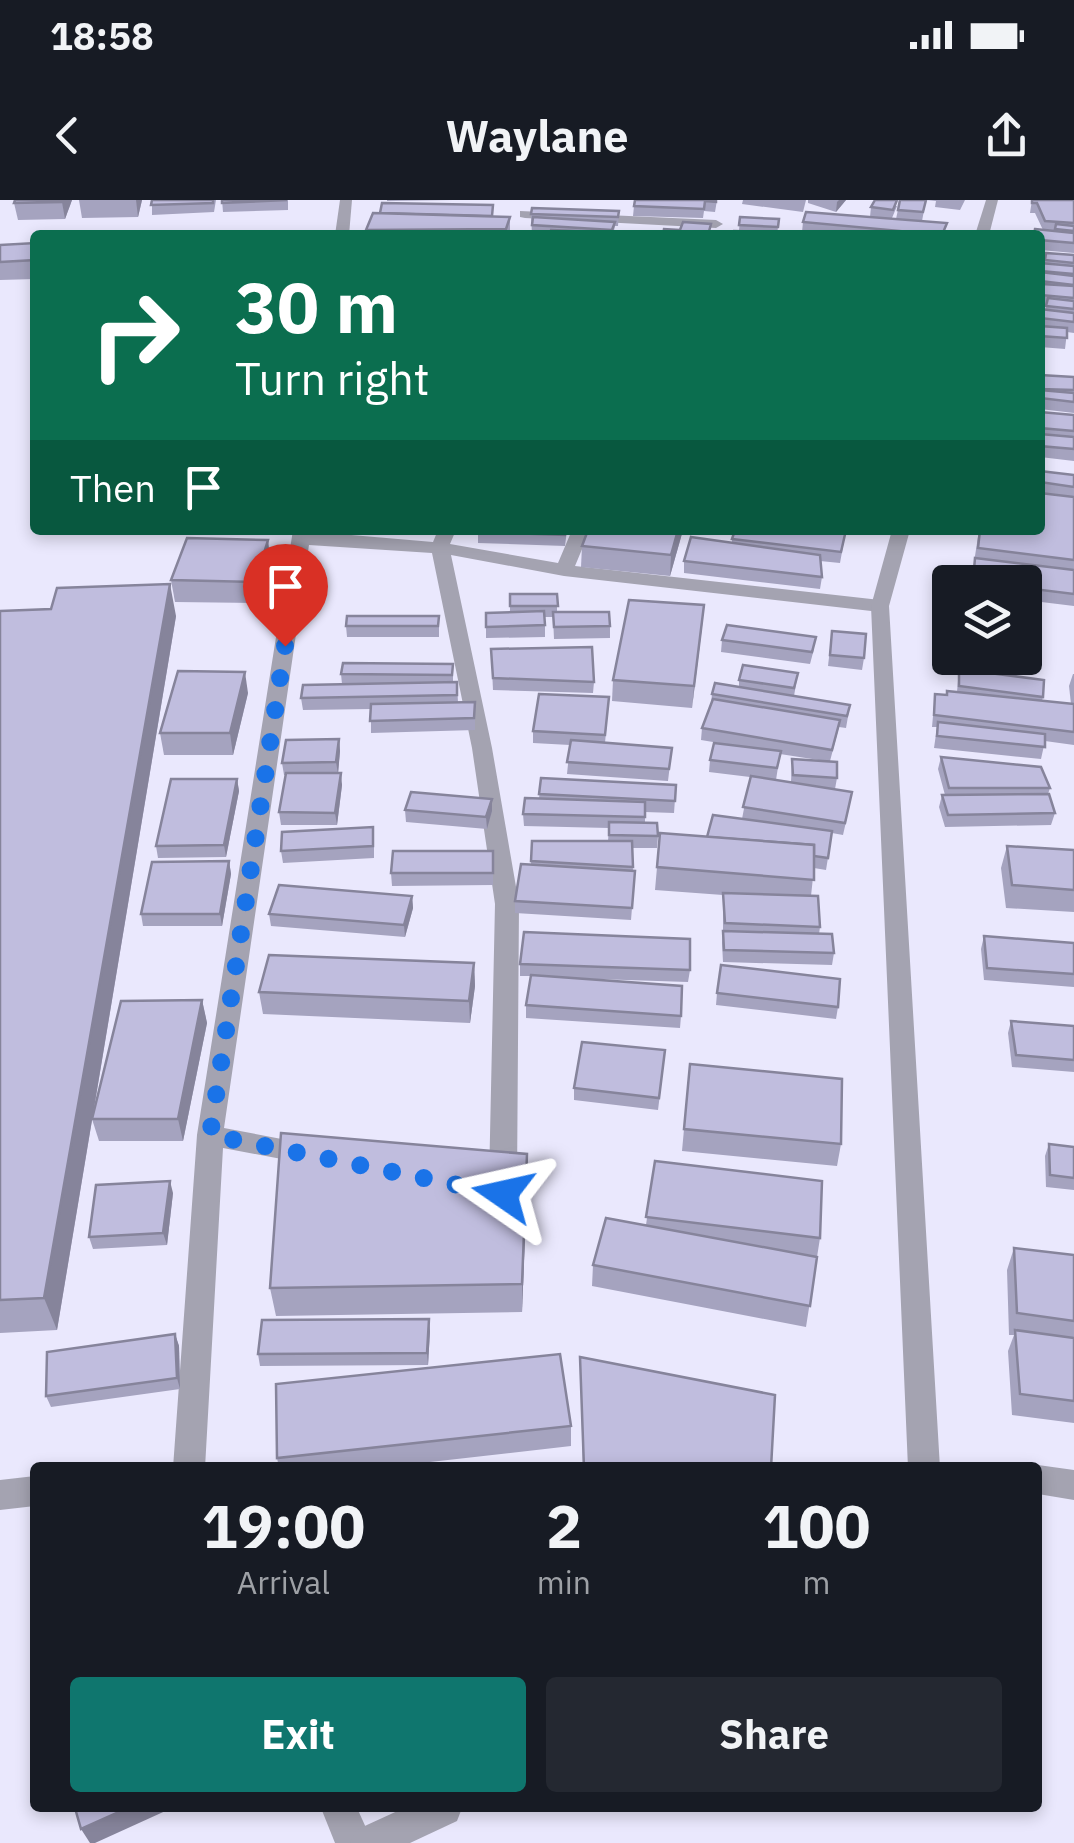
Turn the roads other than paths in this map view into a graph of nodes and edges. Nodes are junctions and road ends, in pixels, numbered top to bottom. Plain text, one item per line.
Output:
1 (346, 200) edge
2 (992, 200) edge
3 (524, 207) edge
4 (720, 224) edge
5 (343, 230) edge
6 (983, 230) edge
7 (301, 535) edge
8 (329, 535) edge
9 (579, 535) edge
10 (900, 535) edge
11 (443, 539) edge
12 (564, 570) junction
13 (880, 606) junction
14 (210, 1135) junction
15 (347, 1162) edge
16 (484, 1190) edge
17 (189, 1462) edge
18 (929, 1462) edge
19 (1042, 1481) edge
20 (1074, 1485) edge
21 (30, 1492) edge
22 (0, 1495) edge
23 (340, 1812) edge
24 (436, 1812) edge
25 (354, 1843) edge
26 (370, 1843) edge

1 - 5 street
2 - 6 street
3 - 4 street
7 - 14 street
8 - 11 street
9 - 12 street
10 - 13 street
11 - 12 street
11 - 16 street
12 - 13 street
13 - 18 street
14 - 15 street
14 - 17 street
19 - 20 street
21 - 22 street
23 - 25 street
24 - 26 street

